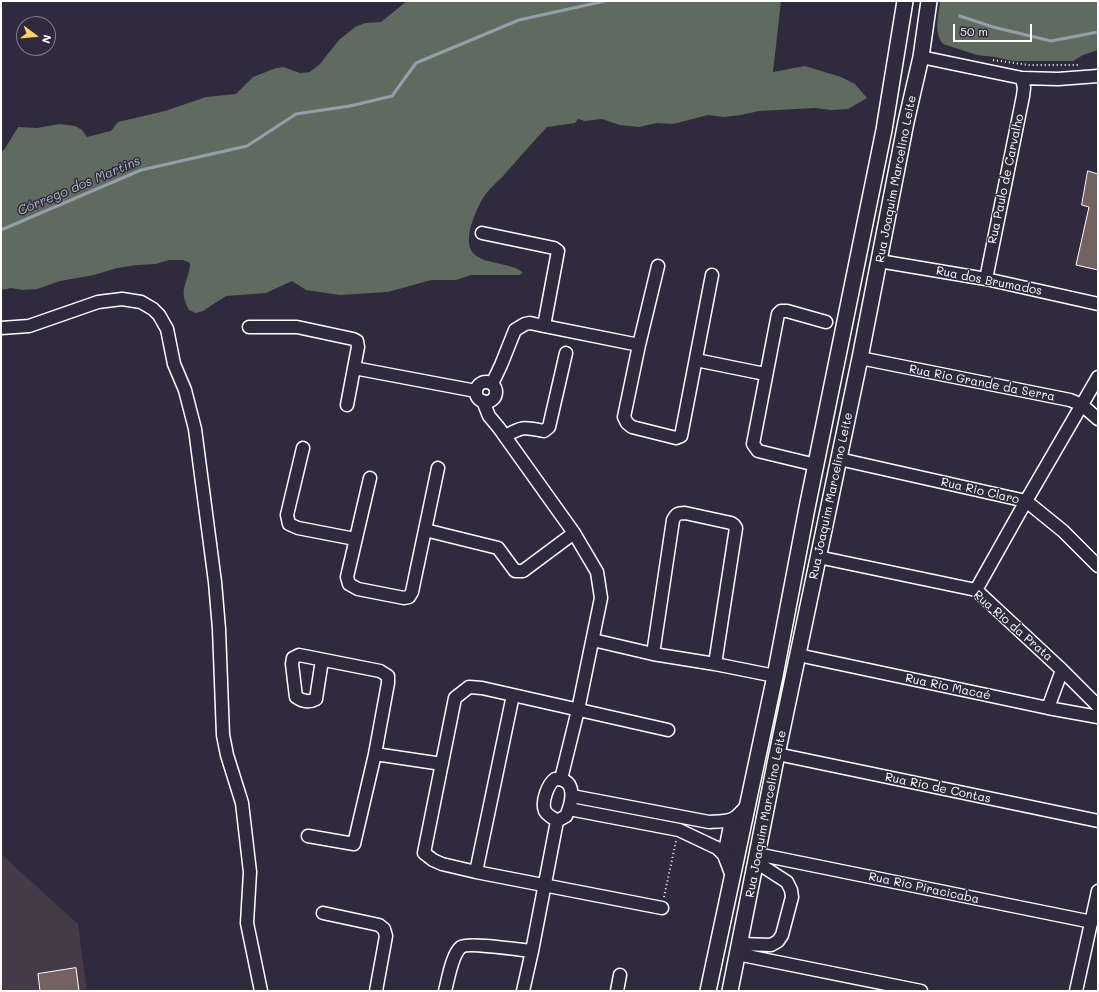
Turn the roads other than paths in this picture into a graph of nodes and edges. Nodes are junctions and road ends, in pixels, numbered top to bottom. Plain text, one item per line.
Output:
1 (905, 1) edge
2 (929, 1) edge
3 (921, 57) junction
4 (1098, 76) edge
5 (1022, 78) junction
6 (871, 191) junction
7 (482, 233) dead end
8 (879, 261) junction
9 (658, 266) dead end
10 (712, 275) dead end
11 (986, 278) junction
12 (1098, 304) edge
13 (826, 322) dead end
14 (544, 326) junction
15 (250, 327) dead end
16 (1, 328) edge
17 (639, 345) junction
18 (566, 353) dead end
19 (860, 358) junction
20 (696, 360) junction
21 (354, 368) junction
22 (765, 374) junction
23 (1098, 377) edge
24 (488, 383) junction
25 (484, 397) junction
26 (347, 405) dead end
27 (1082, 405) junction
28 (1098, 420) edge
29 (502, 432) junction
30 (303, 448) dead end
31 (839, 459) junction
32 (438, 468) dead end
33 (815, 472) junction
34 (370, 478) dead end
35 (833, 484) junction
36 (1026, 501) junction
37 (807, 508) junction
38 (827, 512) junction
39 (425, 530) junction
40 (574, 533) junction
41 (355, 539) junction
42 (818, 557) junction
43 (1098, 566) edge
44 (976, 590) junction
45 (593, 640) junction
46 (653, 654) junction
47 (798, 655) junction
48 (322, 660) dead end
49 (715, 664) junction
50 (1062, 670) junction
51 (774, 676) junction
52 (513, 695) junction
53 (1098, 706) edge
54 (1048, 708) junction
55 (578, 710) junction
56 (1098, 717) edge
57 (668, 730) dead end
58 (761, 739) junction
59 (375, 754) junction
60 (778, 754) junction
61 (442, 764) junction
62 (561, 779) junction
63 (572, 796) junction
64 (749, 803) junction
65 (569, 810) junction
66 (557, 821) junction
67 (731, 821) junction
68 (1098, 821) edge
69 (762, 832) junction
70 (308, 836) dead end
71 (724, 855) junction
72 (756, 858) junction
73 (476, 872) junction
74 (732, 876) junction
75 (544, 885) junction
76 (1098, 891) edge
77 (662, 908) road end
78 (323, 913) dead end
79 (1092, 922) junction
80 (738, 949) junction
81 (532, 951) junction
82 (620, 975) dead end
83 (261, 991) edge
84 (376, 991) edge
85 (445, 991) edge
86 (523, 991) edge
87 (617, 991) edge
88 (708, 991) edge
89 (730, 991) edge
90 (921, 991) edge
91 (1076, 991) edge

1 - 6 main road, Rua Joaquim Marcelino Leite
2 - 3 main road, Rua Joaquim Marcelino Leite
3 - 5 street
3 - 8 main road, Rua Joaquim Marcelino Leite
4 - 5 street
5 - 11 street, Rua Paulo de Carvalho
6 - 8 main road
6 - 33 main road, Rua Joaquim Marcelino Leite
7 - 14 street
8 - 11 street, Rua dos Brumados
8 - 19 main road, Rua Joaquim Marcelino Leite
9 - 17 street
10 - 20 street
11 - 12 street, Rua dos Brumados
13 - 22 street
14 - 17 street
14 - 24 street
15 - 21 street
16 - 83 street
17 - 20 street
18 - 29 street
19 - 27 street, Rua Rio Grande da Serra
19 - 31 main road, Rua Joaquim Marcelino Leite
20 - 22 street
21 - 25 street
21 - 26 street
22 - 33 street
23 - 27 street
24 - 25 street
24 - 25 street
25 - 29 street
27 - 28 street, Rua Rio Grande da Serra
27 - 36 street
29 - 40 street
30 - 41 street
31 - 35 main road, Rua Joaquim Marcelino Leite
31 - 36 street, Rua Rio Claro
32 - 39 street
33 - 35 main road
33 - 37 main road, Rua Joaquim Marcelino Leite
34 - 41 street
35 - 38 main road, Rua Joaquim Marcelino Leite
36 - 43 street, Rua Rio Claro
36 - 44 street
37 - 38 main road
37 - 51 main road, Rua Joaquim Marcelino Leite
38 - 42 main road, Rua Joaquim Marcelino Leite
39 - 40 street
39 - 41 street
40 - 45 street
42 - 44 street, Rua Rio da Prata
42 - 47 main road, Rua Joaquim Marcelino Leite
44 - 50 street, Rua Rio da Prata
45 - 46 street
45 - 55 street
46 - 49 street
46 - 49 street
47 - 54 street, Rua Rio Macaé
47 - 60 main road, Rua Joaquim Marcelino Leite
48 - 59 street
49 - 51 street
50 - 53 street, Rua Rio da Prata
50 - 54 street
51 - 58 main road, Rua Joaquim Marcelino Leite
52 - 55 street
52 - 61 street
52 - 73 street
54 - 56 street, Rua Rio Macaé
55 - 57 street
55 - 62 street
58 - 64 main road, Rua Joaquim Marcelino Leite
58 - 69 main road
59 - 61 street
59 - 70 street
60 - 68 street, Rua Rio de Contas
60 - 69 main road, Rua Joaquim Marcelino Leite
61 - 73 street
62 - 63 street
62 - 66 street
63 - 65 street
63 - 67 street
64 - 67 street
64 - 74 main road, Rua Joaquim Marcelino Leite
65 - 66 street
65 - 71 street
66 - 75 street
67 - 71 street
69 - 72 main road, Rua Joaquim Marcelino Leite
71 - 74 street
72 - 79 street, Rua Rio Piracicaba
72 - 80 main road, Rua Joaquim Marcelino Leite
72 - 80 street
73 - 75 street
74 - 80 main road
74 - 88 main road, Rua Joaquim Marcelino Leite
75 - 77 street
75 - 81 street
76 - 79 street
78 - 84 street
79 - 91 street
80 - 89 main road, Rua Joaquim Marcelino Leite
80 - 90 street
81 - 85 street
81 - 86 street
82 - 87 street

